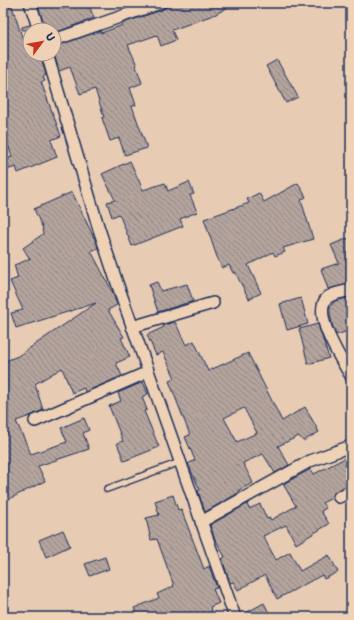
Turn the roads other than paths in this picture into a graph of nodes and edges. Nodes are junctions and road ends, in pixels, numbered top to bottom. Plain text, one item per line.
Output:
1 (30, 3) edge
2 (160, 3) edge
3 (36, 22) edge
4 (62, 37) edge
5 (49, 62) edge
6 (351, 290) edge
7 (213, 303) dead end
8 (132, 327) junction
9 (148, 372) junction
10 (351, 376) edge
11 (35, 421) dead end
12 (351, 446) edge
13 (180, 462) junction
14 (108, 489) dead end
15 (351, 491) edge
16 (339, 497) dead end
17 (201, 522) junction
18 (235, 617) edge

1 - 3 street
2 - 4 street
5 - 8 street
6 - 10 street
7 - 8 street
8 - 9 street
9 - 11 street
9 - 13 street
12 - 17 street
13 - 14 lane
13 - 17 street
15 - 16 street
17 - 18 street

